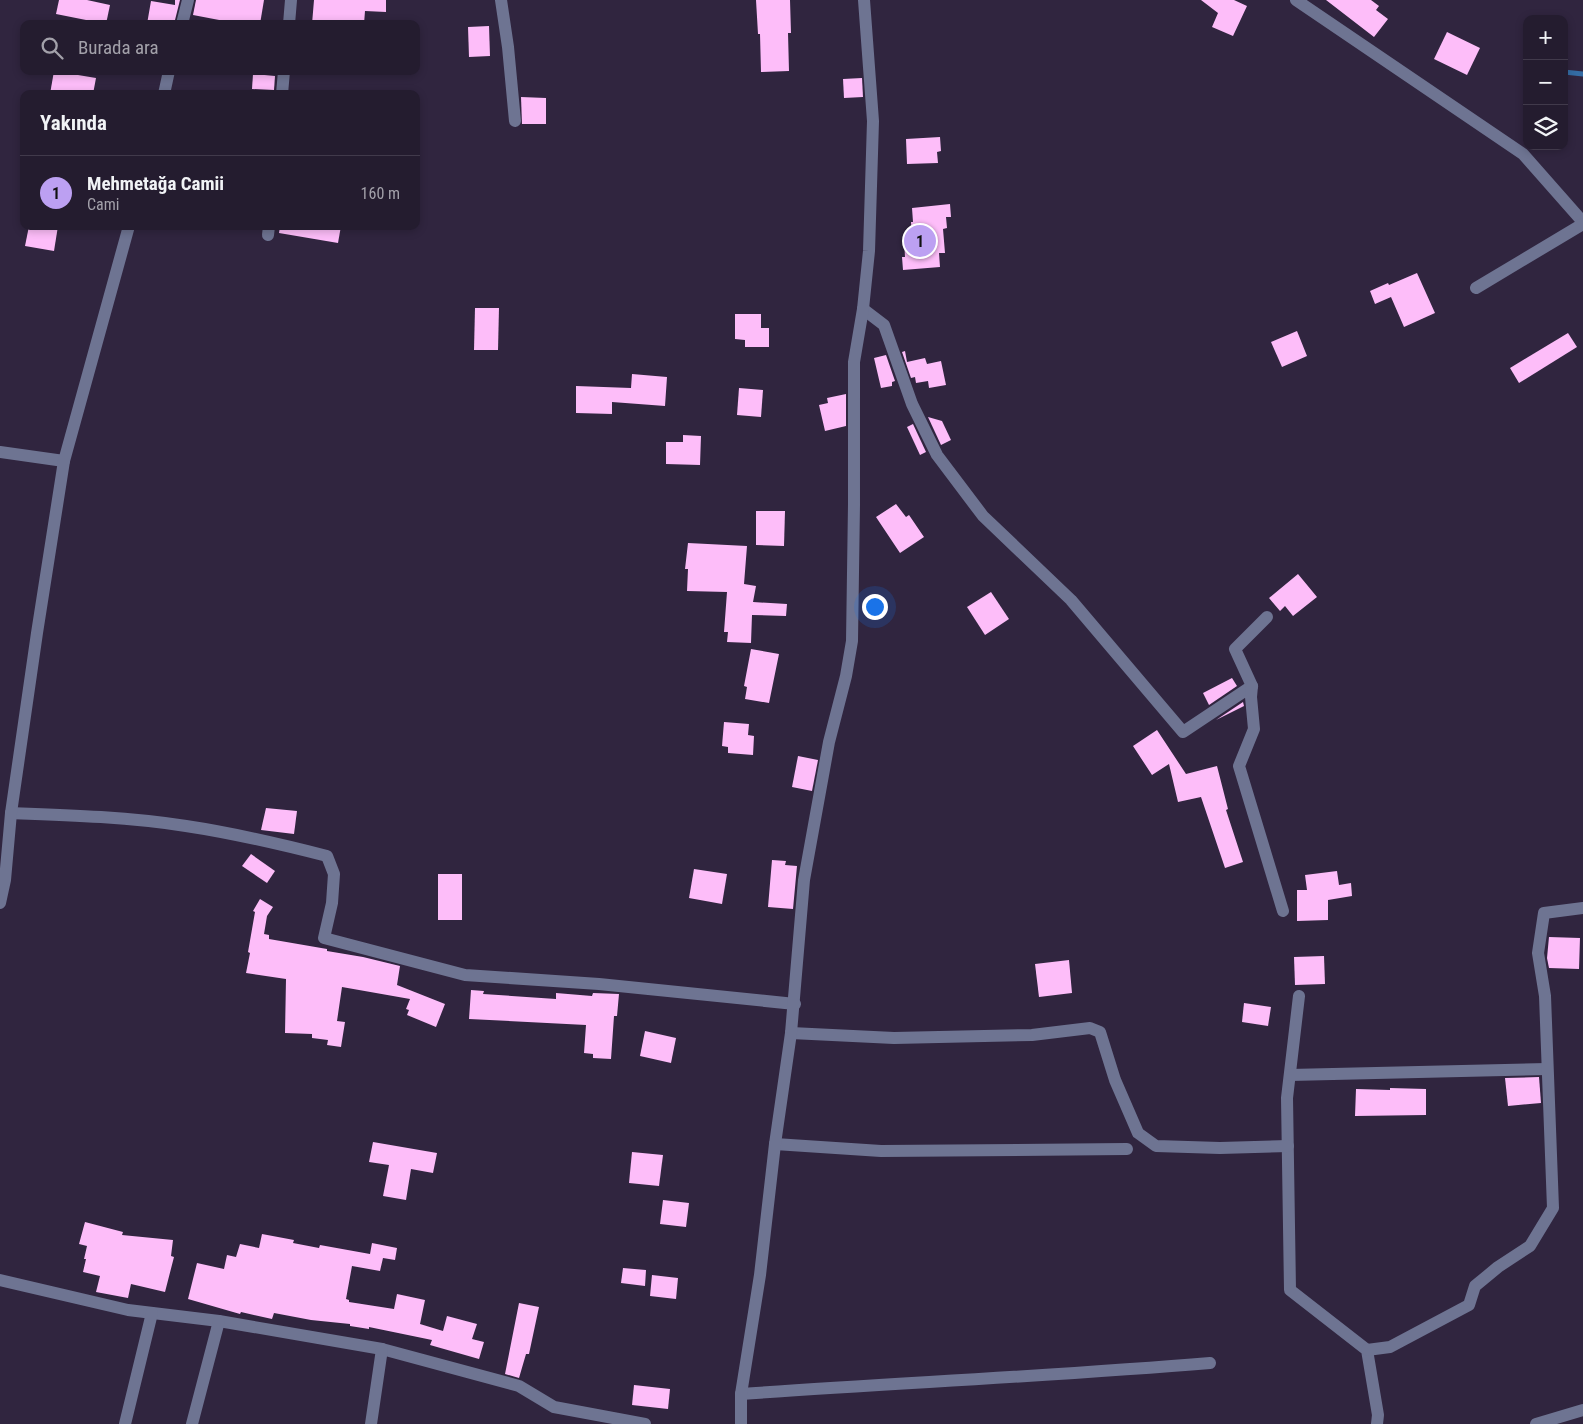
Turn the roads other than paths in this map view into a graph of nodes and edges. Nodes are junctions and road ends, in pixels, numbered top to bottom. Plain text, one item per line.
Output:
1 (188, 0) edge
2 (291, 0) edge
3 (501, 0) edge
4 (864, 0) edge
5 (1296, 0) edge
6 (183, 20) edge
7 (288, 20) edge
8 (169, 75) edge
9 (284, 75) edge
10 (165, 90) edge
11 (282, 90) edge
12 (515, 121) dead end
13 (1583, 223) edge
14 (128, 230) edge
15 (1476, 288) dead end
16 (864, 309) junction
17 (0, 452) edge
18 (64, 461) junction
19 (1267, 617) dead end
20 (1252, 686) junction
21 (11, 813) junction
22 (2, 888) edge
23 (0, 903) edge
24 (1583, 908) edge
25 (1283, 911) dead end
26 (1299, 996) dead end
27 (795, 1004) junction
28 (792, 1033) junction
29 (1547, 1069) junction
30 (1290, 1075) junction
31 (776, 1144) junction
32 (1288, 1146) junction
33 (1127, 1149) dead end
34 (0, 1280) edge
35 (152, 1313) junction
36 (219, 1321) junction
37 (382, 1349) junction
38 (1367, 1350) junction
39 (1210, 1362) dead end
40 (741, 1394) junction
41 (1583, 1410) edge
42 (125, 1424) edge
43 (192, 1424) edge
44 (371, 1424) edge
45 (645, 1424) edge
46 (741, 1424) edge
47 (1377, 1424) edge
48 (1536, 1424) edge

1 - 6 street
2 - 7 street
3 - 12 street
4 - 16 street
5 - 13 street
8 - 10 street
9 - 11 street
13 - 15 street
14 - 18 street
16 - 20 street
16 - 27 street
17 - 18 street
18 - 21 street
19 - 20 street
20 - 25 street
21 - 22 street
21 - 27 street
22 - 23 street
24 - 29 street
26 - 30 street
27 - 28 street
28 - 31 street
28 - 32 street
29 - 30 street
29 - 38 street
30 - 32 street
31 - 33 street
31 - 40 street
32 - 38 street
34 - 35 street
35 - 36 street
35 - 42 street
36 - 37 street
36 - 43 street
37 - 44 street
37 - 45 street
38 - 47 street
39 - 40 street
40 - 46 street
41 - 48 street

